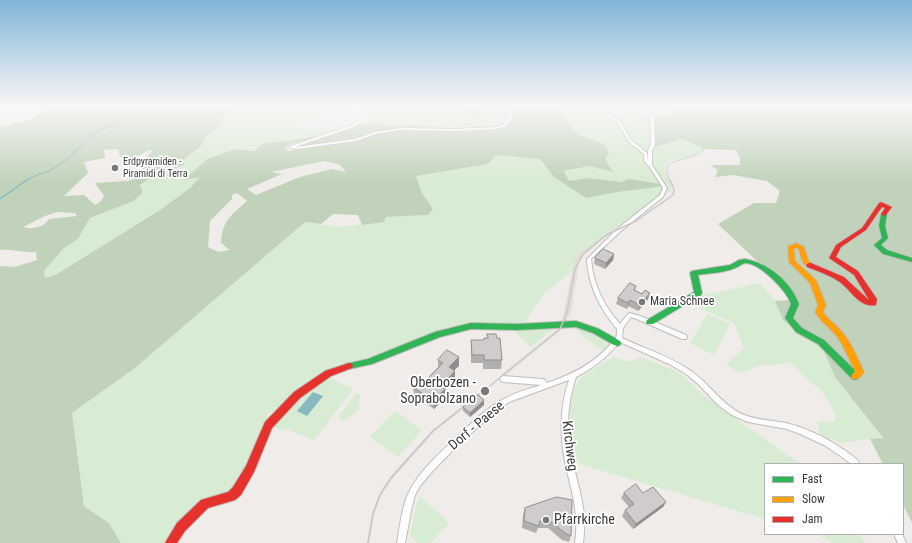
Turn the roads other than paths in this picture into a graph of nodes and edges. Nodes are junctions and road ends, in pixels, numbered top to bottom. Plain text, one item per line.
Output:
1 (337, 131) edge
2 (385, 131) edge
3 (624, 131) edge
4 (652, 131) edge
5 (650, 164) junction
6 (912, 260) edge
7 (650, 322) junction
8 (620, 328) junction
9 (684, 337) dead end
10 (618, 341) junction
11 (573, 376) junction
12 (503, 379) dead end
13 (545, 385) junction
14 (855, 463) edge
15 (170, 543) edge
16 (401, 543) edge
17 (579, 543) edge

1 - 2 street
3 - 5 street
4 - 5 street
5 - 8 street
6 - 7 street
7 - 8 street
7 - 9 street
8 - 10 street
10 - 11 street, Dorf - Paese
10 - 14 street
10 - 15 street
11 - 13 street, Dorf - Paese
11 - 17 street, Kirchweg
12 - 13 street
13 - 16 street, Dorf - Paese

